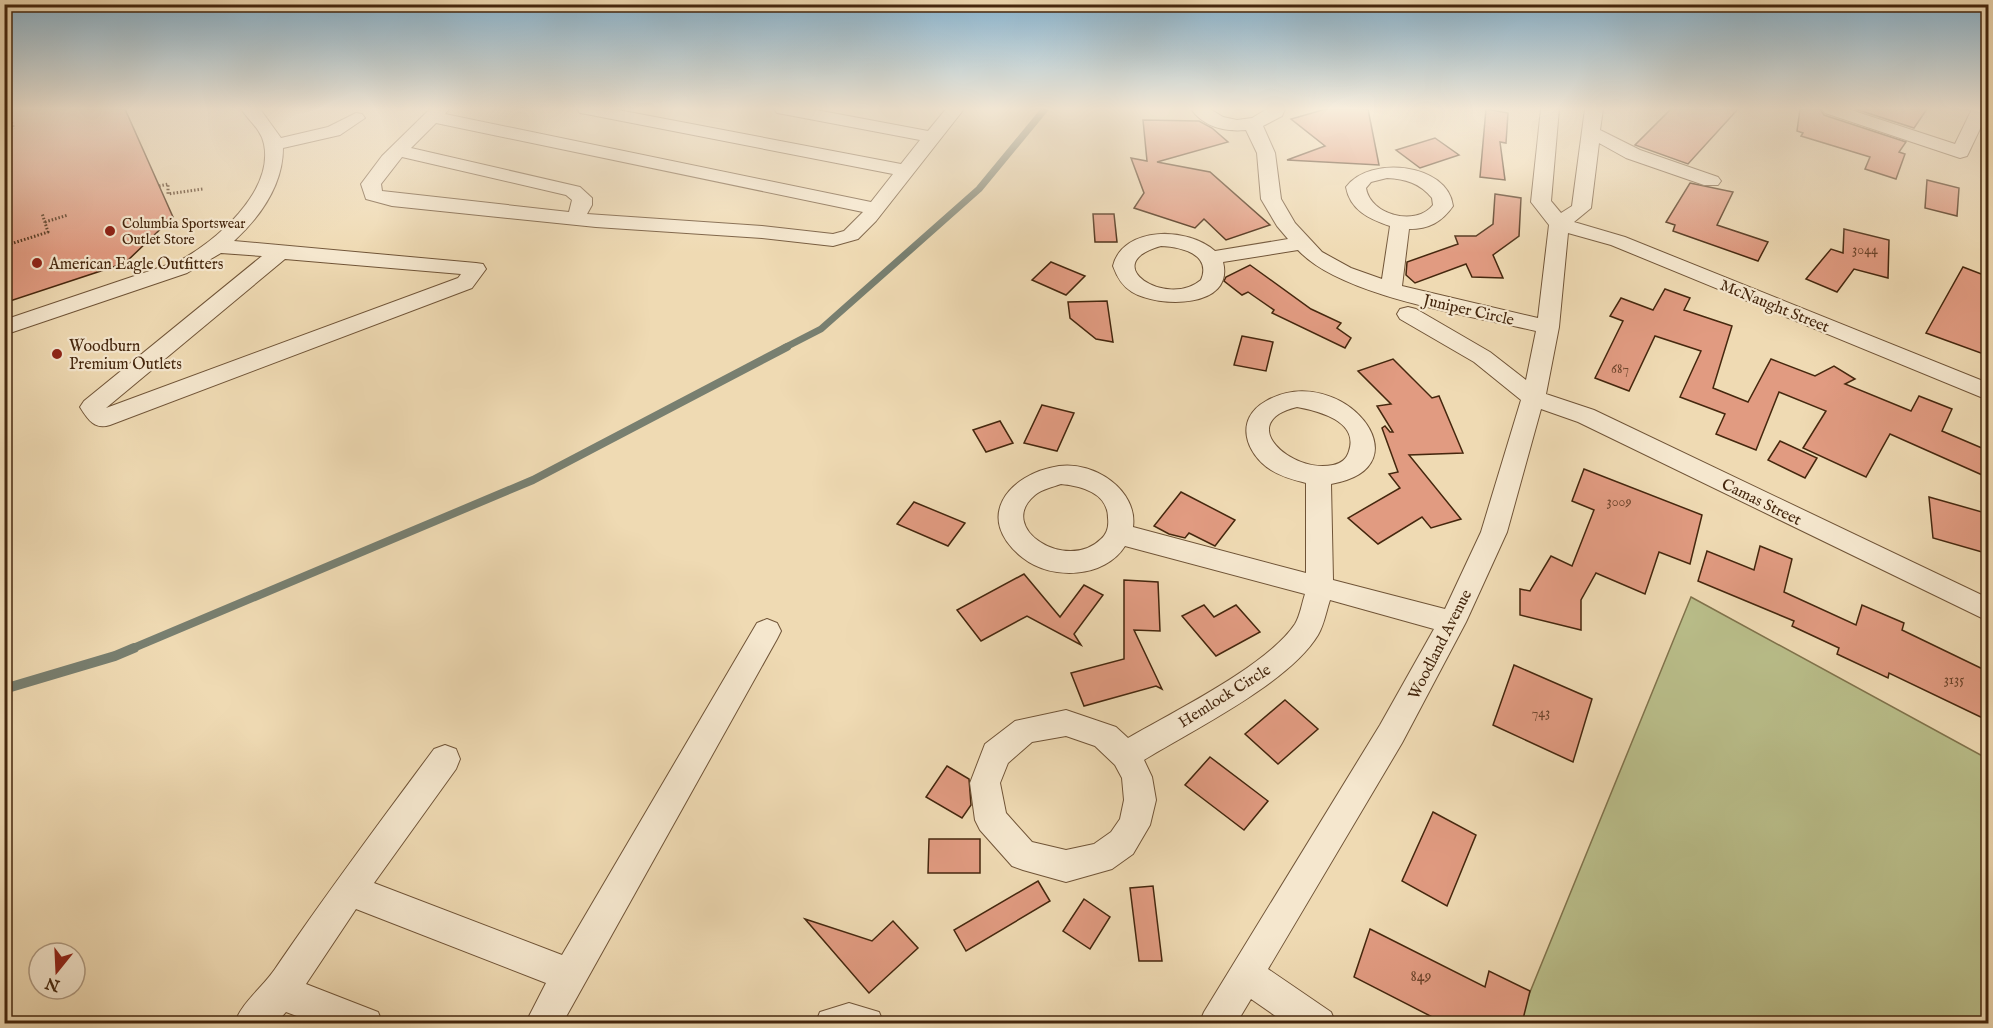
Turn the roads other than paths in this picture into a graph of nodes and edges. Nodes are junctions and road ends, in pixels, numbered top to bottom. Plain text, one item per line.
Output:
1 (275, 157) edge
2 (393, 157) edge
3 (424, 157) edge
4 (637, 157) edge
5 (834, 157) edge
6 (917, 157) edge
7 (1266, 157) edge
8 (1546, 157) edge
9 (1588, 157) edge
10 (1642, 157) edge
11 (907, 171) junction
12 (1711, 181) dead end
13 (876, 209) junction
14 (575, 219) junction
15 (1400, 222) dead end
16 (1559, 225) junction
17 (1301, 243) junction
18 (214, 246) junction
19 (279, 253) junction
20 (1211, 258) dead end
21 (1391, 290) junction
22 (1408, 314) dead end
23 (1548, 327) junction
24 (4, 328) edge
25 (1989, 392) edge
26 (1533, 398) junction
27 (1318, 476) dead end
28 (1120, 534) dead end
29 (1320, 587) junction
30 (1989, 610) edge
31 (1452, 622) junction
32 (767, 631) dead end
33 (1126, 755) junction
34 (445, 759) dead end
35 (349, 890) junction
36 (570, 975) junction
37 (1246, 975) junction
38 (280, 992) junction
39 (251, 1023) edge
40 (366, 1023) edge
41 (542, 1023) edge
42 (832, 1023) edge
43 (867, 1023) edge
44 (1216, 1023) edge
45 (1319, 1023) edge

1 - 18 street
2 - 14 street
3 - 14 street
4 - 13 street
5 - 11 street
6 - 11 street
7 - 17 street, Juniper Circle
8 - 16 street
9 - 16 street
10 - 12 street
11 - 13 street
13 - 14 street
15 - 21 street
16 - 23 street, Woodland Avenue
16 - 25 street, McNaught Street
17 - 20 street
17 - 21 street, Juniper Circle
18 - 19 street
18 - 24 street
19 - 19 street
21 - 23 street, Juniper Circle
22 - 26 street, Juniper Circle
23 - 26 street, Woodland Avenue
26 - 30 street, Camas Street
26 - 31 street, Woodland Avenue
27 - 29 street, Hemlock Circle
28 - 29 street
29 - 31 street
29 - 33 street, Hemlock Circle
31 - 37 street, Woodland Avenue
32 - 36 street
33 - 33 street
34 - 35 street
35 - 36 street
35 - 38 street
36 - 41 street
37 - 44 street, Woodland Avenue
37 - 45 street
38 - 39 street
38 - 40 street
42 - 43 street

